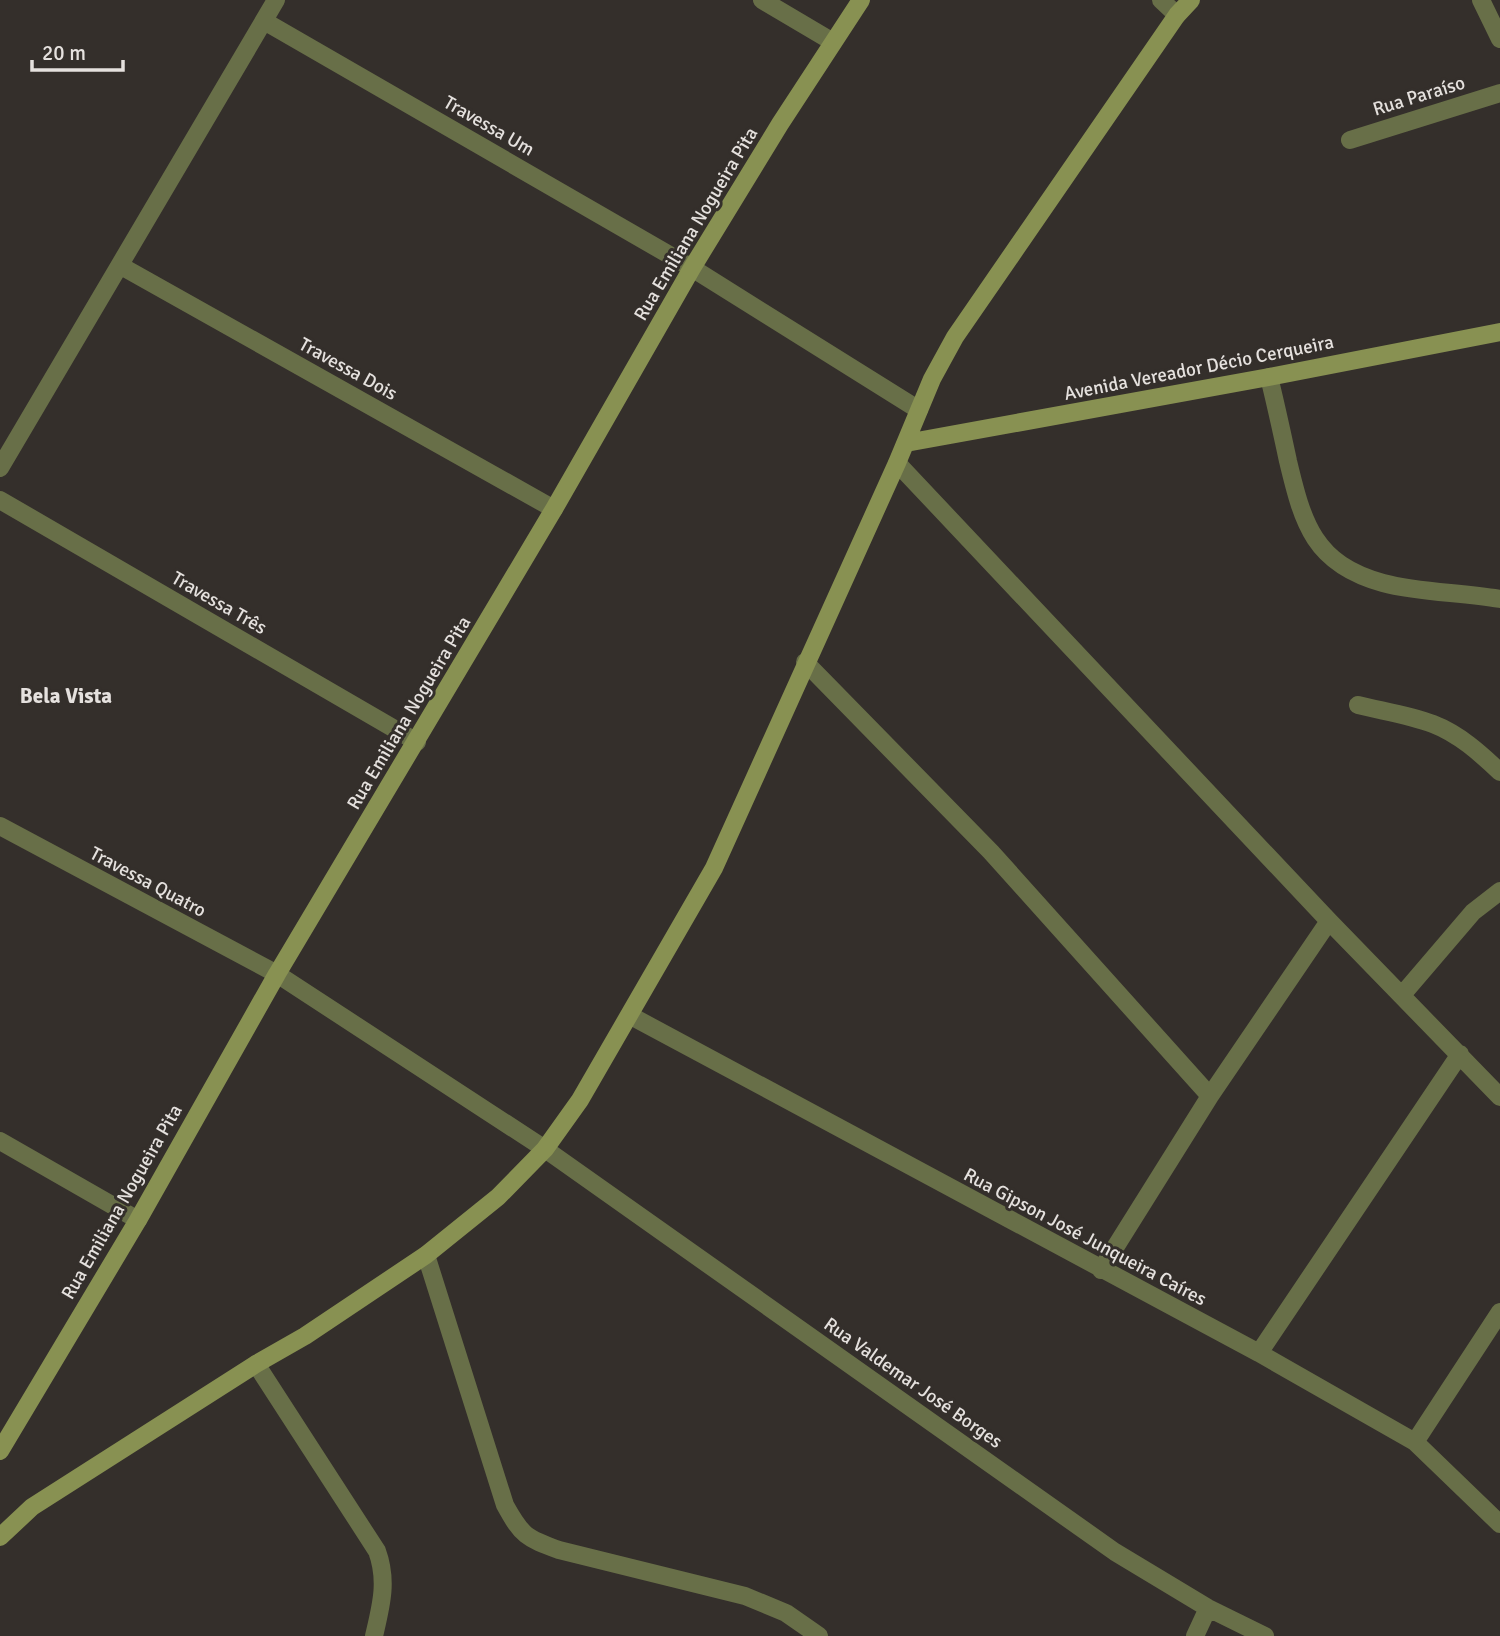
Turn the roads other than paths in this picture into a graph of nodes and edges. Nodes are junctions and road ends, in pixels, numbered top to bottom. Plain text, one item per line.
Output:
1 (276, 0) edge
2 (762, 0) edge
3 (861, 0) edge
4 (1161, 0) edge
5 (1191, 0) edge
6 (1481, 0) edge
7 (1177, 15) junction
8 (264, 21) junction
9 (1500, 39) edge
10 (833, 42) junction
11 (1500, 93) edge
12 (1350, 140) dead end
13 (121, 266) junction
14 (692, 268) junction
15 (1500, 332) edge
16 (1269, 377) junction
17 (919, 410) junction
18 (906, 443) junction
19 (897, 463) junction
20 (0, 468) edge
21 (0, 500) edge
22 (554, 509) junction
23 (1500, 599) edge
24 (806, 662) junction
25 (1358, 705) dead end
26 (417, 742) junction
27 (1500, 772) edge
28 (0, 826) edge
29 (1500, 891) edge
30 (1329, 920) junction
31 (277, 974) junction
32 (1402, 995) junction
33 (631, 1016) junction
34 (1460, 1054) junction
35 (1210, 1096) junction
36 (1500, 1097) edge
37 (0, 1141) edge
38 (545, 1149) junction
39 (138, 1220) junction
40 (426, 1255) junction
41 (1101, 1270) junction
42 (1500, 1312) edge
43 (1259, 1353) junction
44 (256, 1364) junction
45 (1415, 1442) junction
46 (0, 1451) edge
47 (32, 1507) junction
48 (1500, 1524) edge
49 (0, 1526) edge
50 (0, 1537) edge
51 (1208, 1608) junction
52 (374, 1636) edge
53 (819, 1636) edge
54 (1195, 1636) edge
55 (1265, 1636) edge

1 - 8 street
2 - 10 street
3 - 10 street, Rua Emiliana Nogueira Pita
4 - 7 street
5 - 7 street
6 - 9 street
7 - 17 street
8 - 13 street
8 - 14 street, Travessa Um
10 - 14 street, Rua Emiliana Nogueira Pita
11 - 12 street, Rua Paraíso
13 - 20 street
13 - 22 street, Travessa Dois
14 - 17 street, Travessa Um
14 - 22 street, Rua Emiliana Nogueira Pita
15 - 16 street, Avenida Vereador Décio Cerqueira
16 - 18 street, Avenida Vereador Décio Cerqueira
16 - 23 street
17 - 18 street
18 - 19 street
19 - 24 street
19 - 30 street
21 - 26 street, Travessa Três
22 - 26 street, Rua Emiliana Nogueira Pita
24 - 33 street
24 - 35 street
25 - 27 street
26 - 31 street, Rua Emiliana Nogueira Pita
28 - 31 street, Travessa Quatro
29 - 32 street
30 - 32 street
30 - 35 street
31 - 38 street, Travessa Quatro
31 - 39 street, Rua Emiliana Nogueira Pita
32 - 34 street
33 - 38 street
33 - 41 street, Rua Gipson José Junqueira Caíres
34 - 36 street
34 - 43 street
35 - 41 street
37 - 39 street
38 - 40 street
38 - 51 street, Rua Valdemar José Borges
39 - 46 street, Rua Emiliana Nogueira Pita
40 - 44 street
40 - 53 street
41 - 43 street, Rua Gipson José Junqueira Caíres
42 - 45 street
43 - 45 street, Rua Gipson José Junqueira Caíres
44 - 47 street
44 - 52 street
45 - 48 street, Rua Gipson José Junqueira Caíres
47 - 49 street
47 - 50 street
51 - 54 street
51 - 55 street, Rua Valdemar José Borges

